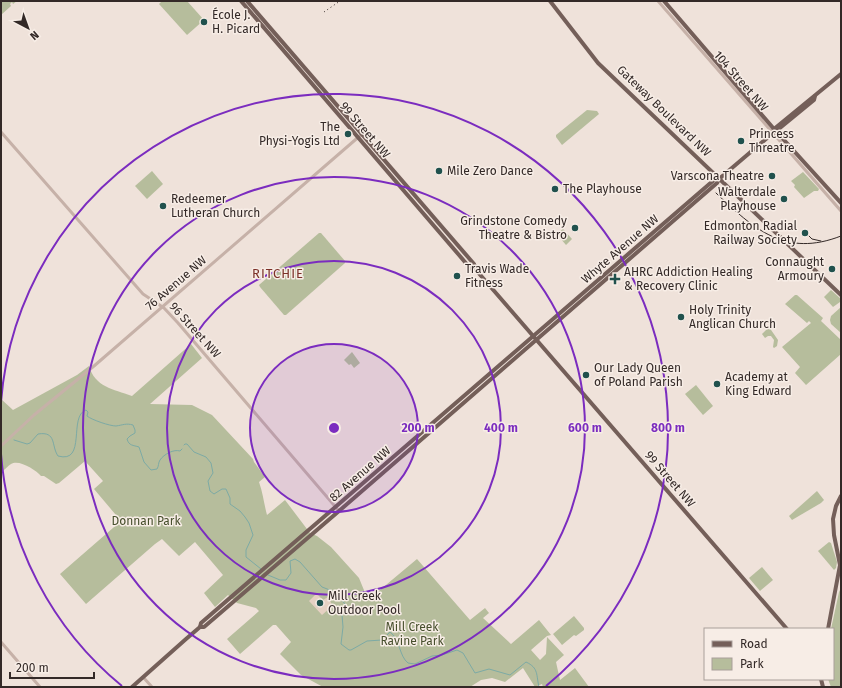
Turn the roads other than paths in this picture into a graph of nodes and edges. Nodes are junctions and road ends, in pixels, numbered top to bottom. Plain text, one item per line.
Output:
1 (241, 1) edge
2 (247, 1) edge
3 (550, 1) edge
4 (658, 1) edge
5 (664, 1) edge
6 (841, 74) edge
7 (775, 131) junction
8 (1, 132) edge
9 (360, 136) junction
10 (720, 179) junction
11 (841, 203) edge
12 (841, 211) edge
13 (841, 295) edge
14 (162, 307) junction
15 (535, 338) junction
16 (1, 446) edge
17 (841, 496) edge
18 (337, 509) junction
19 (786, 628) edge
20 (828, 628) edge
21 (1, 642) edge
22 (143, 677) junction
23 (40, 687) edge
24 (132, 687) edge
25 (152, 687) edge

1 - 9 main road, 99 Street NW
2 - 9 main road, 99 Street NW
3 - 10 main road, Gateway Boulevard NW
4 - 7 street, 104 Street NW
5 - 7 main road, 104 Street NW
6 - 7 main road, Whyte Avenue NW
7 - 10 main road, Whyte Avenue NW
7 - 11 main road, 104 Street NW
7 - 12 street, 104 Street NW
8 - 14 street, 96 Street NW
9 - 14 street, 76 Avenue NW
9 - 15 main road, 99 Street NW
10 - 13 main road, Gateway Boulevard NW
10 - 15 main road, Whyte Avenue NW
14 - 16 street, 76 Avenue NW
14 - 18 street, 96 Street NW
15 - 18 main road, 82 Avenue NW
15 - 19 main road, 99 Street NW
17 - 20 main road
18 - 22 main road, 82 Avenue NW
21 - 23 street
22 - 24 main road, 82 Avenue NW
22 - 25 street

